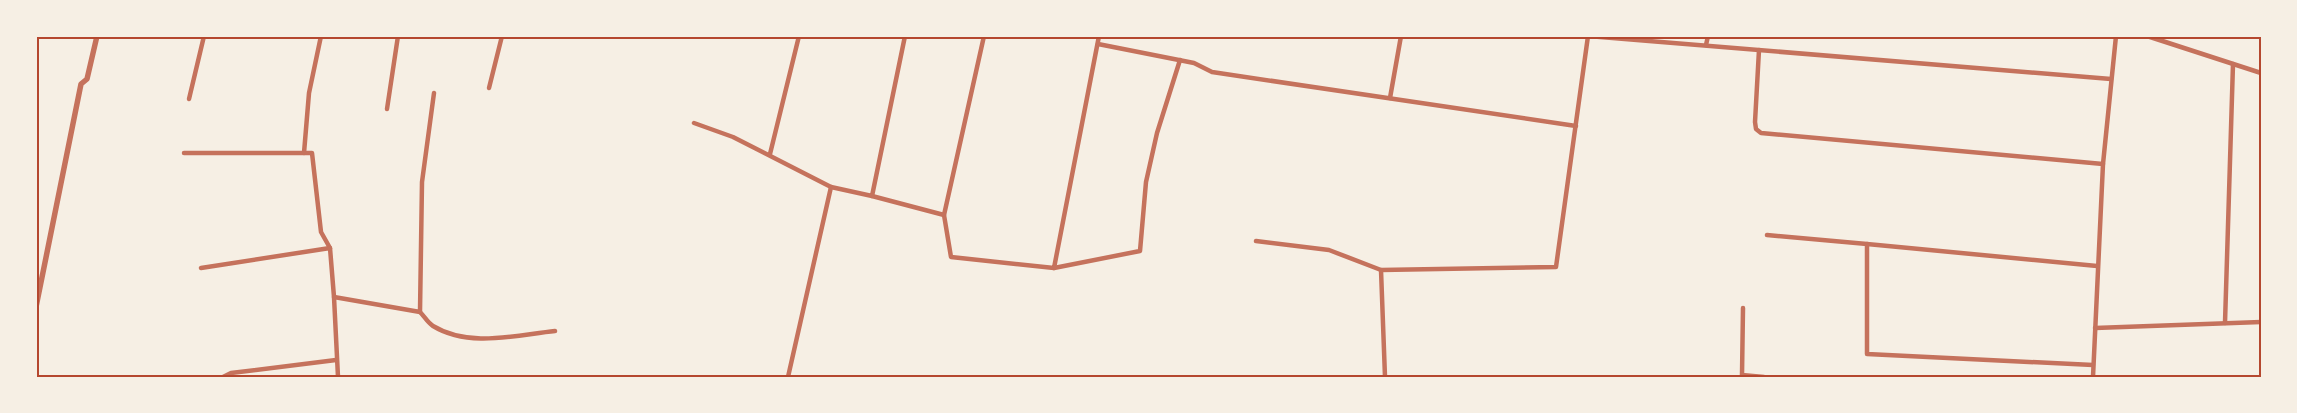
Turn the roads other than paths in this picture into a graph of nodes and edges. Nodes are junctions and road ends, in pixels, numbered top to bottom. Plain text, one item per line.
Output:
1 (97, 36) edge
2 (204, 36) edge
3 (321, 36) edge
4 (398, 36) edge
5 (502, 36) edge
6 (799, 36) edge
7 (905, 36) edge
8 (984, 36) edge
9 (1099, 36) edge
10 (1401, 36) edge
11 (1588, 36) edge
12 (1708, 36) edge
13 (2116, 36) edge
14 (2147, 36) edge
15 (2165, 39) edge
16 (1098, 44) junction
17 (1706, 45) junction
18 (1759, 50) junction
19 (1180, 60) junction
20 (2232, 64) junction
21 (2261, 73) edge
22 (2111, 79) junction
23 (490, 88) dead end
24 (434, 93) dead end
25 (1390, 98) junction
26 (189, 100) dead end
27 (387, 109) dead end
28 (694, 123) dead end
29 (1576, 126) junction
30 (184, 153) dead end
31 (304, 153) junction
32 (770, 154) junction
33 (2103, 164) junction
34 (831, 187) junction
35 (872, 196) junction
36 (944, 215) junction
37 (1767, 235) dead end
38 (1256, 241) dead end
39 (1866, 244) junction
40 (330, 248) junction
41 (2097, 266) junction
42 (202, 268) dead end
43 (1054, 268) junction
44 (1381, 270) junction
45 (334, 297) junction
46 (36, 307) edge
47 (1743, 308) dead end
48 (420, 312) junction
49 (2261, 322) edge
50 (2224, 323) junction
51 (2094, 328) junction
52 (555, 331) dead end
53 (336, 360) junction
54 (2093, 365) junction
55 (224, 377) edge
56 (338, 377) edge
57 (788, 377) edge
58 (1385, 377) edge
59 (1764, 377) edge
60 (2092, 377) edge

1 - 46 street
2 - 26 street
3 - 31 street
4 - 27 street
5 - 23 street
6 - 32 street
7 - 35 street
8 - 36 street
9 - 16 street
10 - 25 street
11 - 17 street
11 - 29 street
12 - 17 street
13 - 22 street
14 - 15 street
15 - 20 street
16 - 19 street
16 - 43 street
17 - 18 street
18 - 22 street
18 - 33 street
19 - 25 street
19 - 43 street
20 - 21 street
20 - 50 street
22 - 33 street
24 - 48 street
25 - 29 street
28 - 32 street
29 - 44 street
30 - 31 street
31 - 40 street
32 - 34 street
33 - 41 street
34 - 35 street
34 - 57 street
35 - 36 street
36 - 43 street
37 - 39 street
38 - 44 street
39 - 41 street
39 - 54 street
40 - 42 street
40 - 45 street
41 - 51 street
44 - 58 street
45 - 48 street
45 - 53 street
47 - 59 street
48 - 52 street
49 - 50 street
50 - 51 street
51 - 54 street
53 - 55 street
53 - 56 street
54 - 60 street

